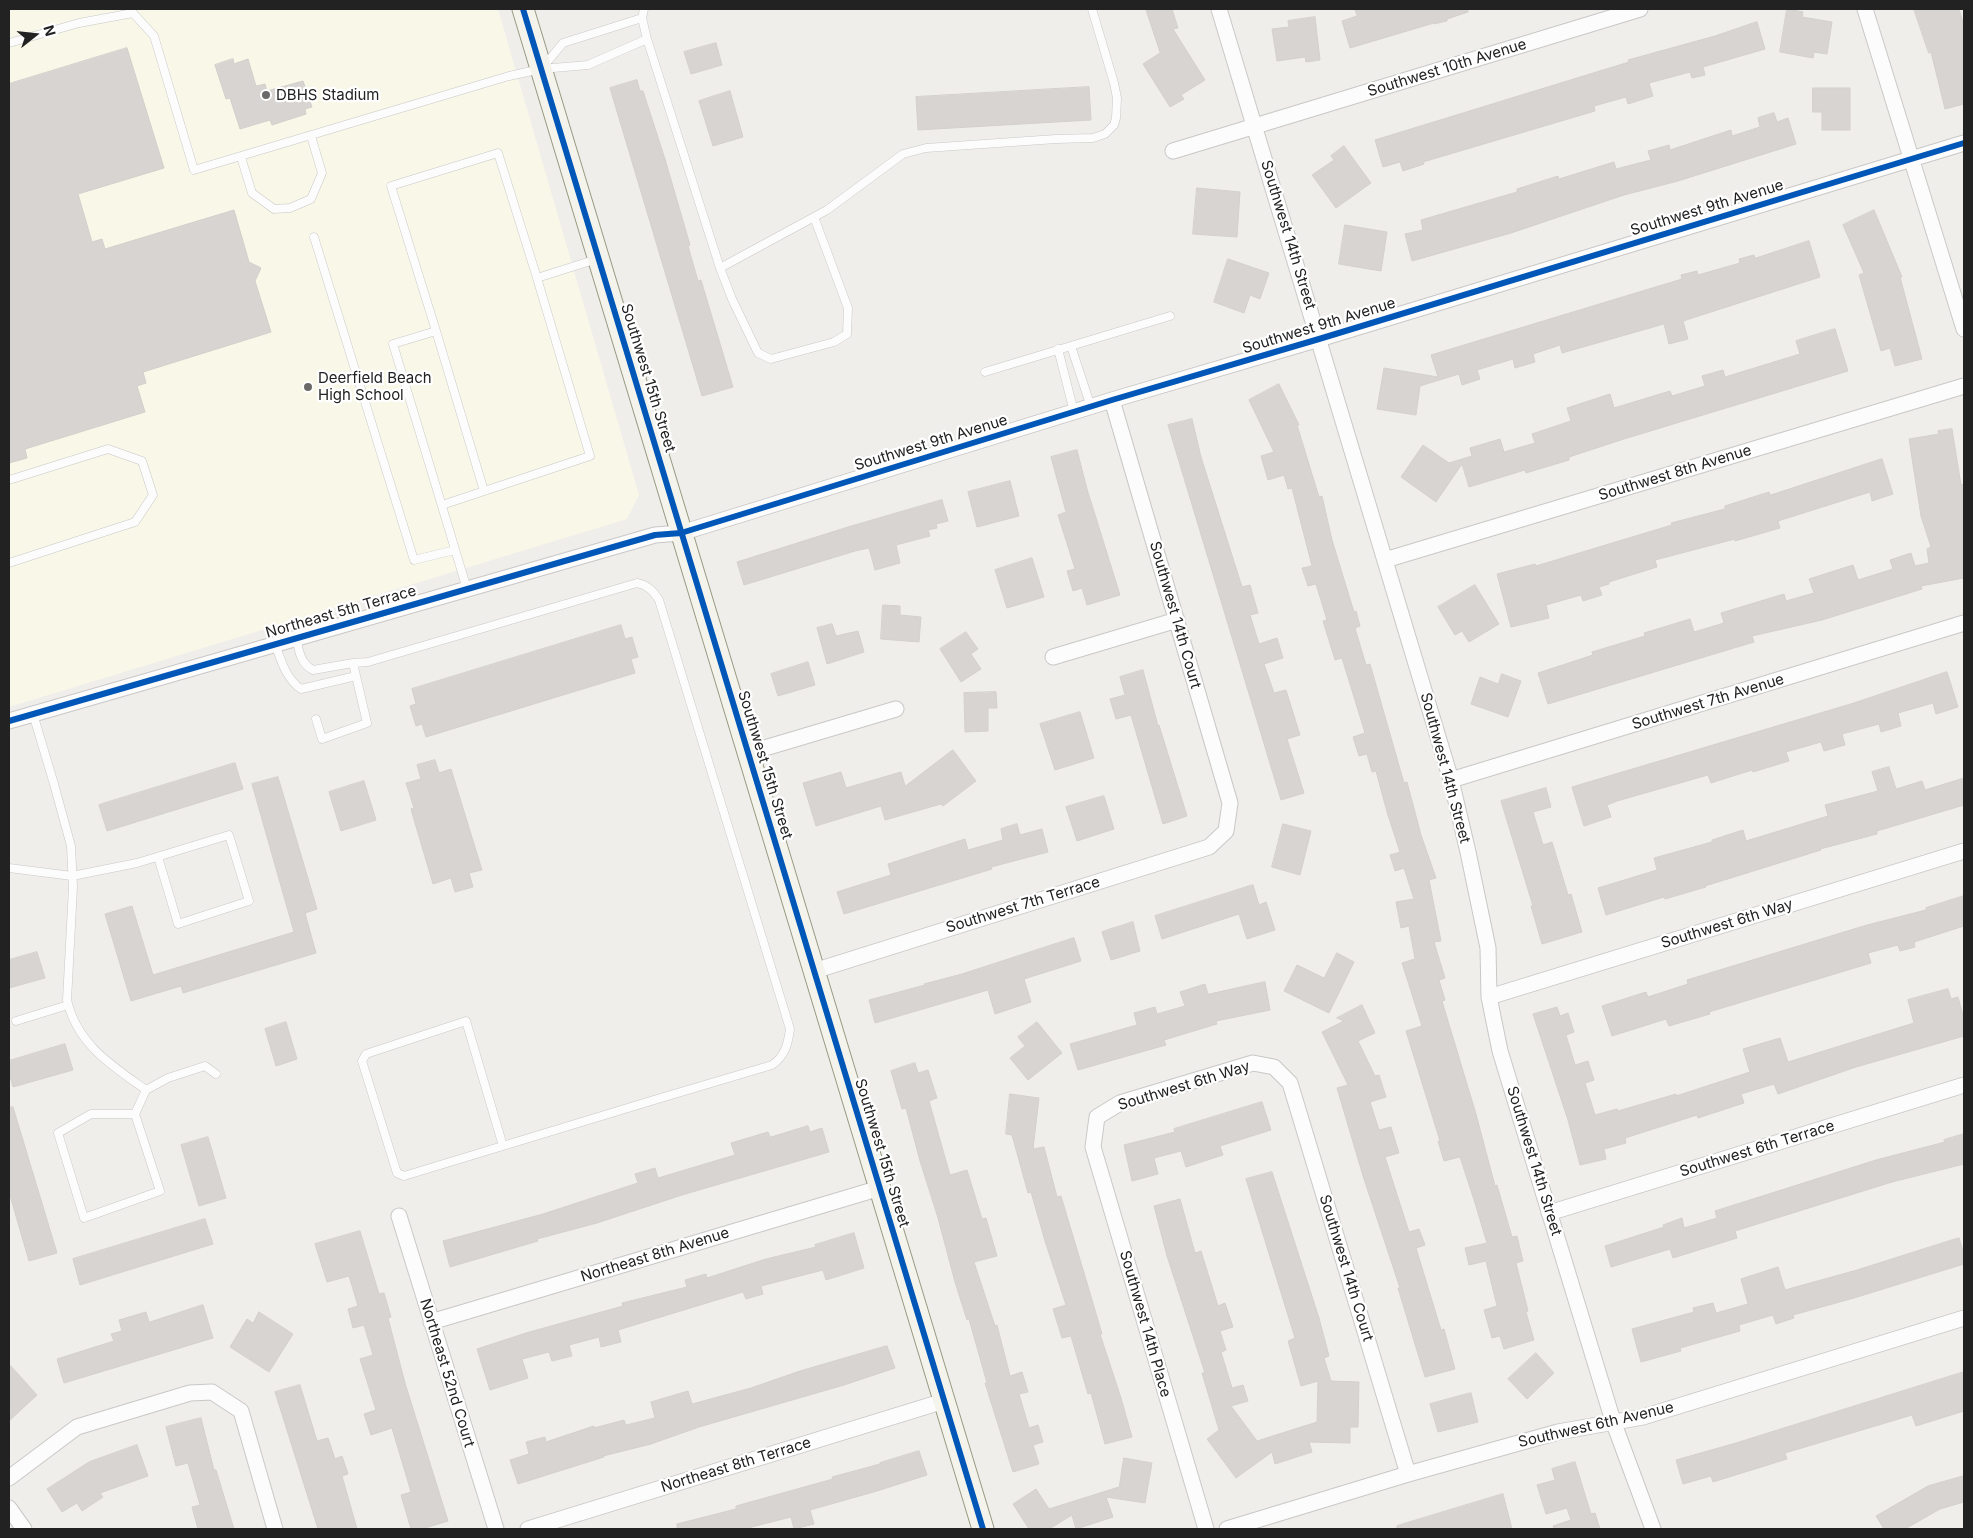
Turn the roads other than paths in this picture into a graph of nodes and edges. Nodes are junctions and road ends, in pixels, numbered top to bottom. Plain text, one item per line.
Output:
1 (524, 9) edge
2 (644, 9) edge
3 (1092, 9) edge
4 (1219, 9) edge
5 (1640, 9) edge
6 (1865, 9) edge
7 (642, 18) junction
8 (648, 39) junction
9 (9, 44) edge
10 (541, 69) junction
11 (1254, 126) junction
12 (311, 136) junction
13 (1964, 143) edge
14 (1173, 151) dead end
15 (241, 157) junction
16 (1912, 159) junction
17 (814, 217) junction
18 (314, 237) dead end
19 (598, 258) junction
20 (720, 268) junction
21 (537, 278) junction
22 (1170, 316) dead end
23 (1964, 329) edge
24 (436, 331) junction
25 (1320, 339) junction
26 (1070, 346) junction
27 (1058, 349) junction
28 (985, 372) dead end
29 (1964, 386) edge
30 (1112, 400) junction
31 (1091, 407) junction
32 (1074, 412) junction
33 (9, 480) edge
34 (484, 491) junction
35 (442, 505) junction
36 (682, 532) junction
37 (455, 550) junction
38 (1385, 560) junction
39 (9, 563) edge
40 (467, 589) junction
41 (1176, 620) junction
42 (1964, 623) edge
43 (296, 637) junction
44 (275, 644) junction
45 (1052, 657) dead end
46 (354, 663) junction
47 (356, 676) junction
48 (896, 708) dead end
49 (33, 714) junction
50 (316, 719) dead end
51 (9, 720) edge
52 (748, 753) junction
53 (1451, 780) junction
54 (1226, 831) joint
55 (1964, 851) edge
56 (158, 857) junction
57 (9, 868) edge
58 (72, 876) junction
59 (814, 971) junction
60 (1489, 997) junction
61 (68, 1005) junction
62 (16, 1021) dead end
63 (1274, 1067) joint
64 (216, 1074) dead end
65 (1964, 1085) edge
66 (146, 1090) junction
67 (135, 1114) junction
68 (1097, 1117) joint
69 (503, 1146) junction
70 (880, 1188) junction
71 (1549, 1213) junction
72 (399, 1216) dead end
73 (1964, 1318) edge
74 (431, 1322) junction
75 (944, 1401) junction
76 (1612, 1421) junction
77 (1408, 1474) junction
78 (9, 1478) edge
79 (9, 1508) edge
80 (24, 1529) edge
81 (275, 1529) edge
82 (496, 1529) edge
83 (528, 1529) edge
84 (983, 1529) edge
85 (1206, 1529) edge
86 (1227, 1529) edge
87 (1653, 1529) edge

1 - 10 street, Southwest 15th Street
2 - 7 lane
3 - 17 lane
4 - 11 street, Southwest 14th Street
5 - 11 street, Southwest 10th Avenue
6 - 16 street
7 - 8 lane
7 - 10 lane
8 - 10 lane
8 - 20 lane
9 - 15 lane
10 - 12 lane
10 - 19 street, Southwest 15th Street
11 - 14 street, Southwest 10th Avenue
11 - 25 street, Southwest 14th Street
12 - 15 lane
12 - 15 lane
13 - 16 street, Southwest 9th Avenue
16 - 23 street
16 - 25 street, Southwest 9th Avenue
17 - 20 lane
17 - 20 lane
18 - 37 lane
19 - 21 lane
19 - 36 street, Southwest 15th Street
21 - 24 lane
21 - 34 lane
22 - 26 lane
24 - 34 lane
24 - 35 lane
25 - 30 street, Southwest 9th Avenue
25 - 38 street, Southwest 14th Street
26 - 27 lane
26 - 31 lane
27 - 28 lane
27 - 32 lane
29 - 38 street, Southwest 8th Avenue
30 - 31 street, Southwest 9th Avenue
30 - 41 street, Southwest 14th Court
31 - 32 street, Southwest 9th Avenue
32 - 36 street, Southwest 9th Avenue
33 - 39 lane
34 - 35 lane
35 - 37 lane
36 - 40 street, Northeast 5th Terrace
36 - 52 street, Southwest 15th Street
37 - 40 lane
38 - 53 street, Southwest 14th Street
40 - 43 street, Northeast 5th Terrace
41 - 45 street
41 - 54 street, Southwest 14th Court
42 - 53 street, Southwest 7th Avenue
43 - 44 street, Northeast 5th Terrace
43 - 46 lane
44 - 47 lane
44 - 49 street, Northeast 5th Terrace
46 - 47 lane
46 - 69 lane
47 - 50 lane
48 - 52 street
49 - 51 street, Northeast 5th Terrace
49 - 58 lane
52 - 59 street, Southwest 15th Street
53 - 60 street, Southwest 14th Street
54 - 59 street, Southwest 7th Terrace
55 - 60 street, Southwest 6th Way
56 - 56 lane
56 - 58 lane
57 - 58 lane
58 - 61 lane
59 - 70 street, Southwest 15th Street
60 - 71 street, Southwest 14th Street
61 - 62 lane
61 - 66 lane
63 - 68 street, Southwest 6th Way
63 - 77 street, Southwest 14th Court
64 - 66 lane
65 - 71 street, Southwest 6th Terrace
66 - 67 lane
67 - 67 lane
68 - 85 street, Southwest 14th Place
69 - 69 lane
70 - 74 street, Northeast 8th Avenue
70 - 75 street, Southwest 15th Street
71 - 76 street, Southwest 14th Street
72 - 74 street, Northeast 52nd Court
73 - 76 street, Southwest 6th Avenue
74 - 82 street, Northeast 52nd Court
75 - 83 street, Northeast 8th Terrace
75 - 84 street, Southwest 15th Street
76 - 77 street, Southwest 6th Avenue
76 - 87 street, Southwest 14th Street
77 - 86 street, Southwest 6th Avenue
78 - 81 street
79 - 80 street

